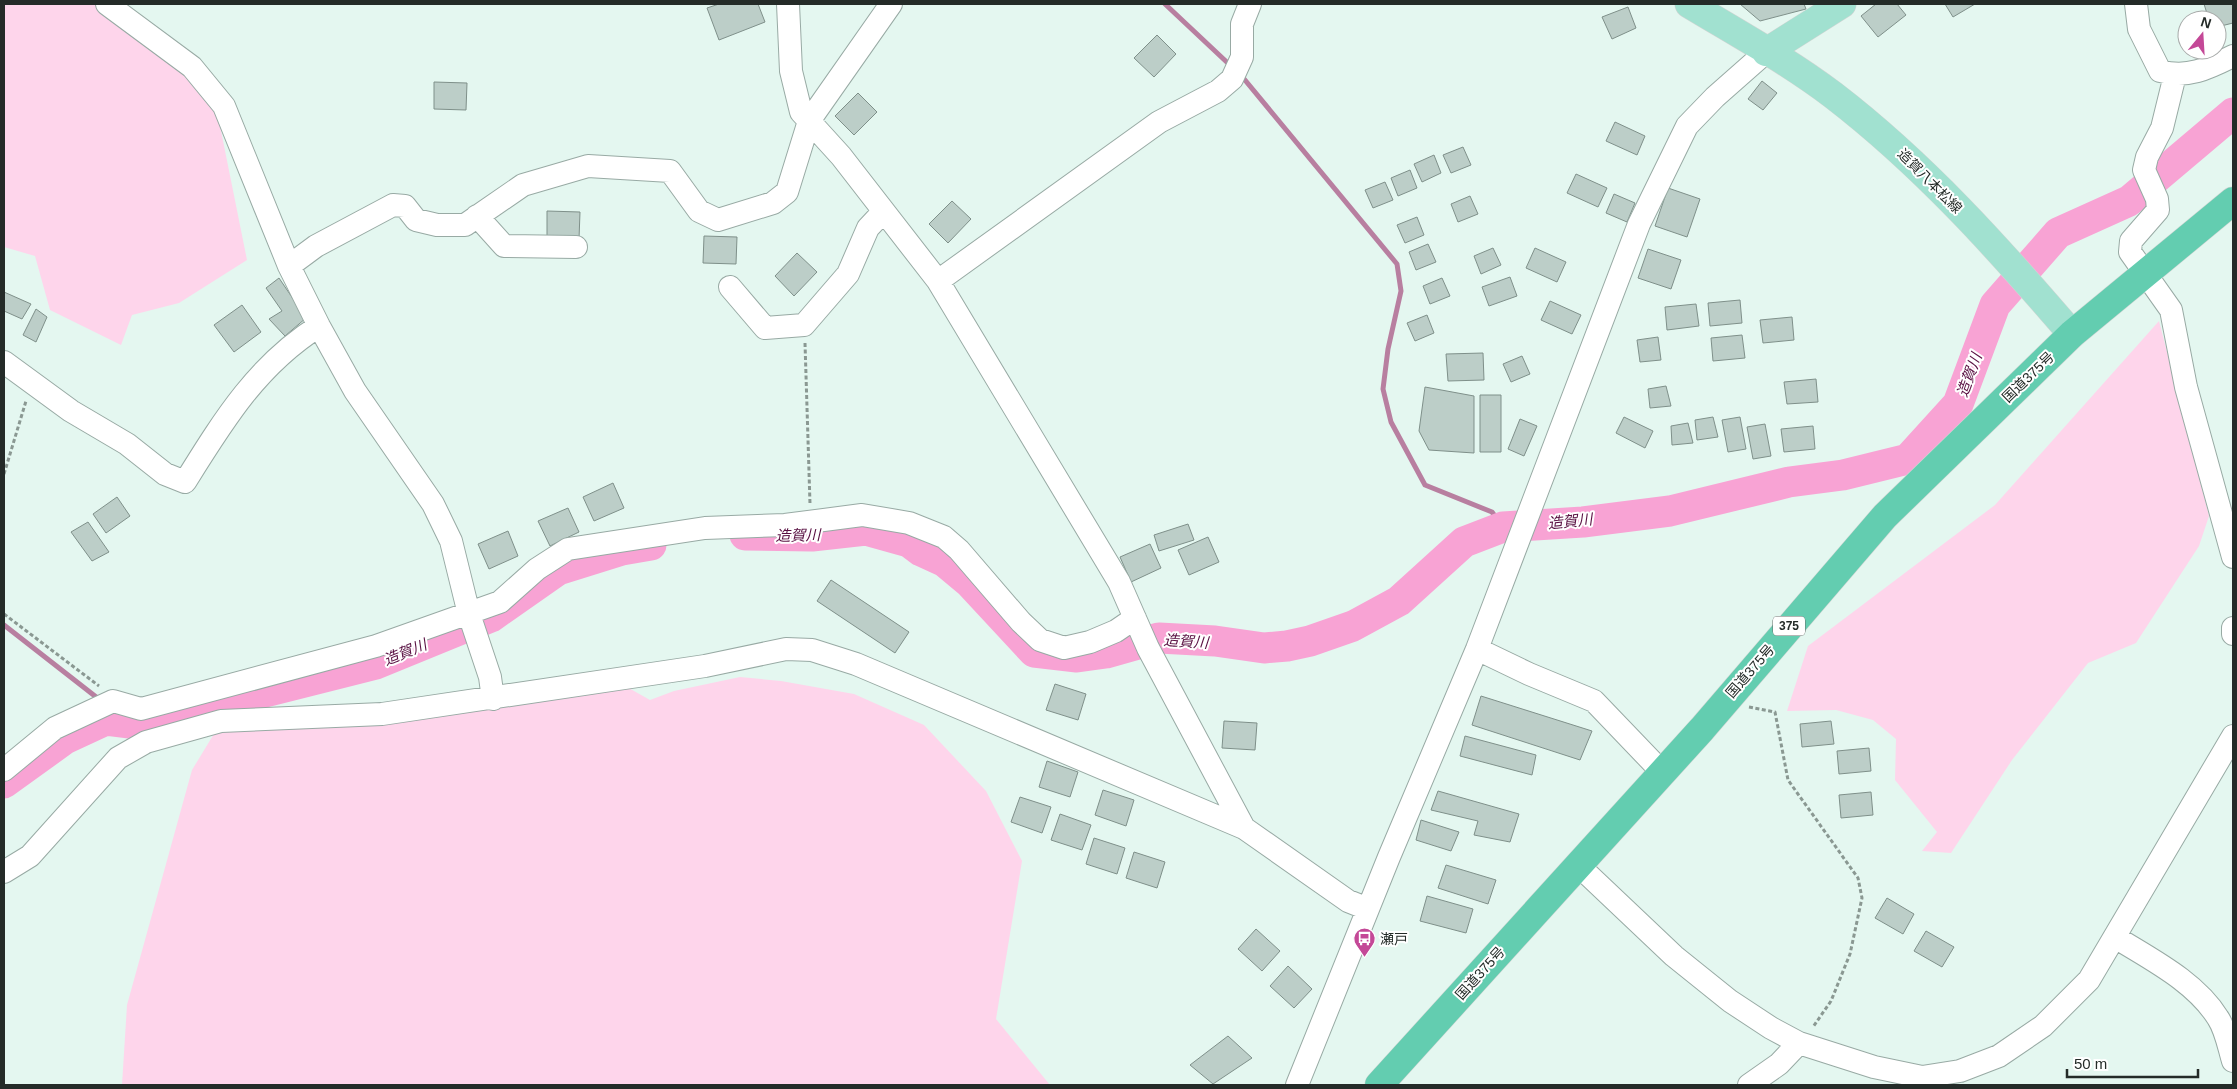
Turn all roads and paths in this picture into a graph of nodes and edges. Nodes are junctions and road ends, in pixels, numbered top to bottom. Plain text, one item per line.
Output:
1 (107, 4) edge
2 (788, 4) edge
3 (891, 4) edge
4 (1250, 4) edge
5 (1689, 4) edge
6 (1842, 4) edge
7 (2136, 4) edge
8 (1766, 52) junction
9 (2233, 56) edge
10 (2175, 75) junction
11 (809, 121) junction
12 (2233, 201) edge
13 (883, 212) junction
14 (477, 216) junction
15 (576, 248) dead end
16 (289, 266) junction
17 (2146, 275) junction
18 (938, 281) junction
19 (730, 287) dead end
20 (804, 325) junction
21 (319, 326) junction
22 (2072, 334) junction
23 (4, 362) edge
24 (36, 386) junction
25 (4, 474) edge
26 (810, 522) junction
27 (2233, 558) edge
28 (4, 614) edge
29 (472, 623) junction
30 (2233, 628) edge
31 (1141, 632) junction
32 (2233, 634) edge
33 (1477, 649) junction
34 (493, 699) junction
35 (1725, 699) junction
36 (113, 701) junction
37 (2233, 736) edge
38 (4, 770) edge
39 (1663, 772) junction
40 (1244, 828) junction
41 (1579, 866) junction
42 (4, 872) edge
43 (1368, 909) junction
44 (2115, 937) junction
45 (1799, 1043) junction
46 (2233, 1062) edge
47 (1874, 1067) junction
48 (1296, 1085) edge
49 (1379, 1085) edge
50 (1749, 1085) edge
51 (1892, 1085) edge

1 - 16 street
2 - 11 street
3 - 11 street
4 - 18 street
5 - 8 main road, 造賀八本松線
6 - 8 main road
7 - 10 street
8 - 22 main road, 造賀八本松線
8 - 33 street
9 - 10 street
10 - 17 street
11 - 13 street
11 - 14 street
12 - 17 highway, 国道375号 / 375
13 - 18 street
13 - 20 street
14 - 15 street
14 - 16 street
16 - 21 street
17 - 22 highway, 国道375号 / 375
17 - 27 street
18 - 31 street
19 - 20 street
20 - 26 path
21 - 24 street
21 - 29 street
22 - 35 highway, 国道375号 / 375
23 - 24 street
24 - 25 path
26 - 29 street
26 - 31 street
28 - 36 path
29 - 34 street
29 - 36 street
30 - 32 street
31 - 40 street
33 - 39 street
33 - 43 street
34 - 40 street
34 - 42 street
35 - 39 highway, 国道375号 / 375
35 - 45 path
36 - 38 street
37 - 44 street
39 - 41 highway, 国道375号 / 375
40 - 43 street
41 - 45 street
41 - 49 highway, 国道375号 / 375
43 - 48 street
44 - 46 street
44 - 47 street
45 - 47 street
45 - 50 street
47 - 51 street

